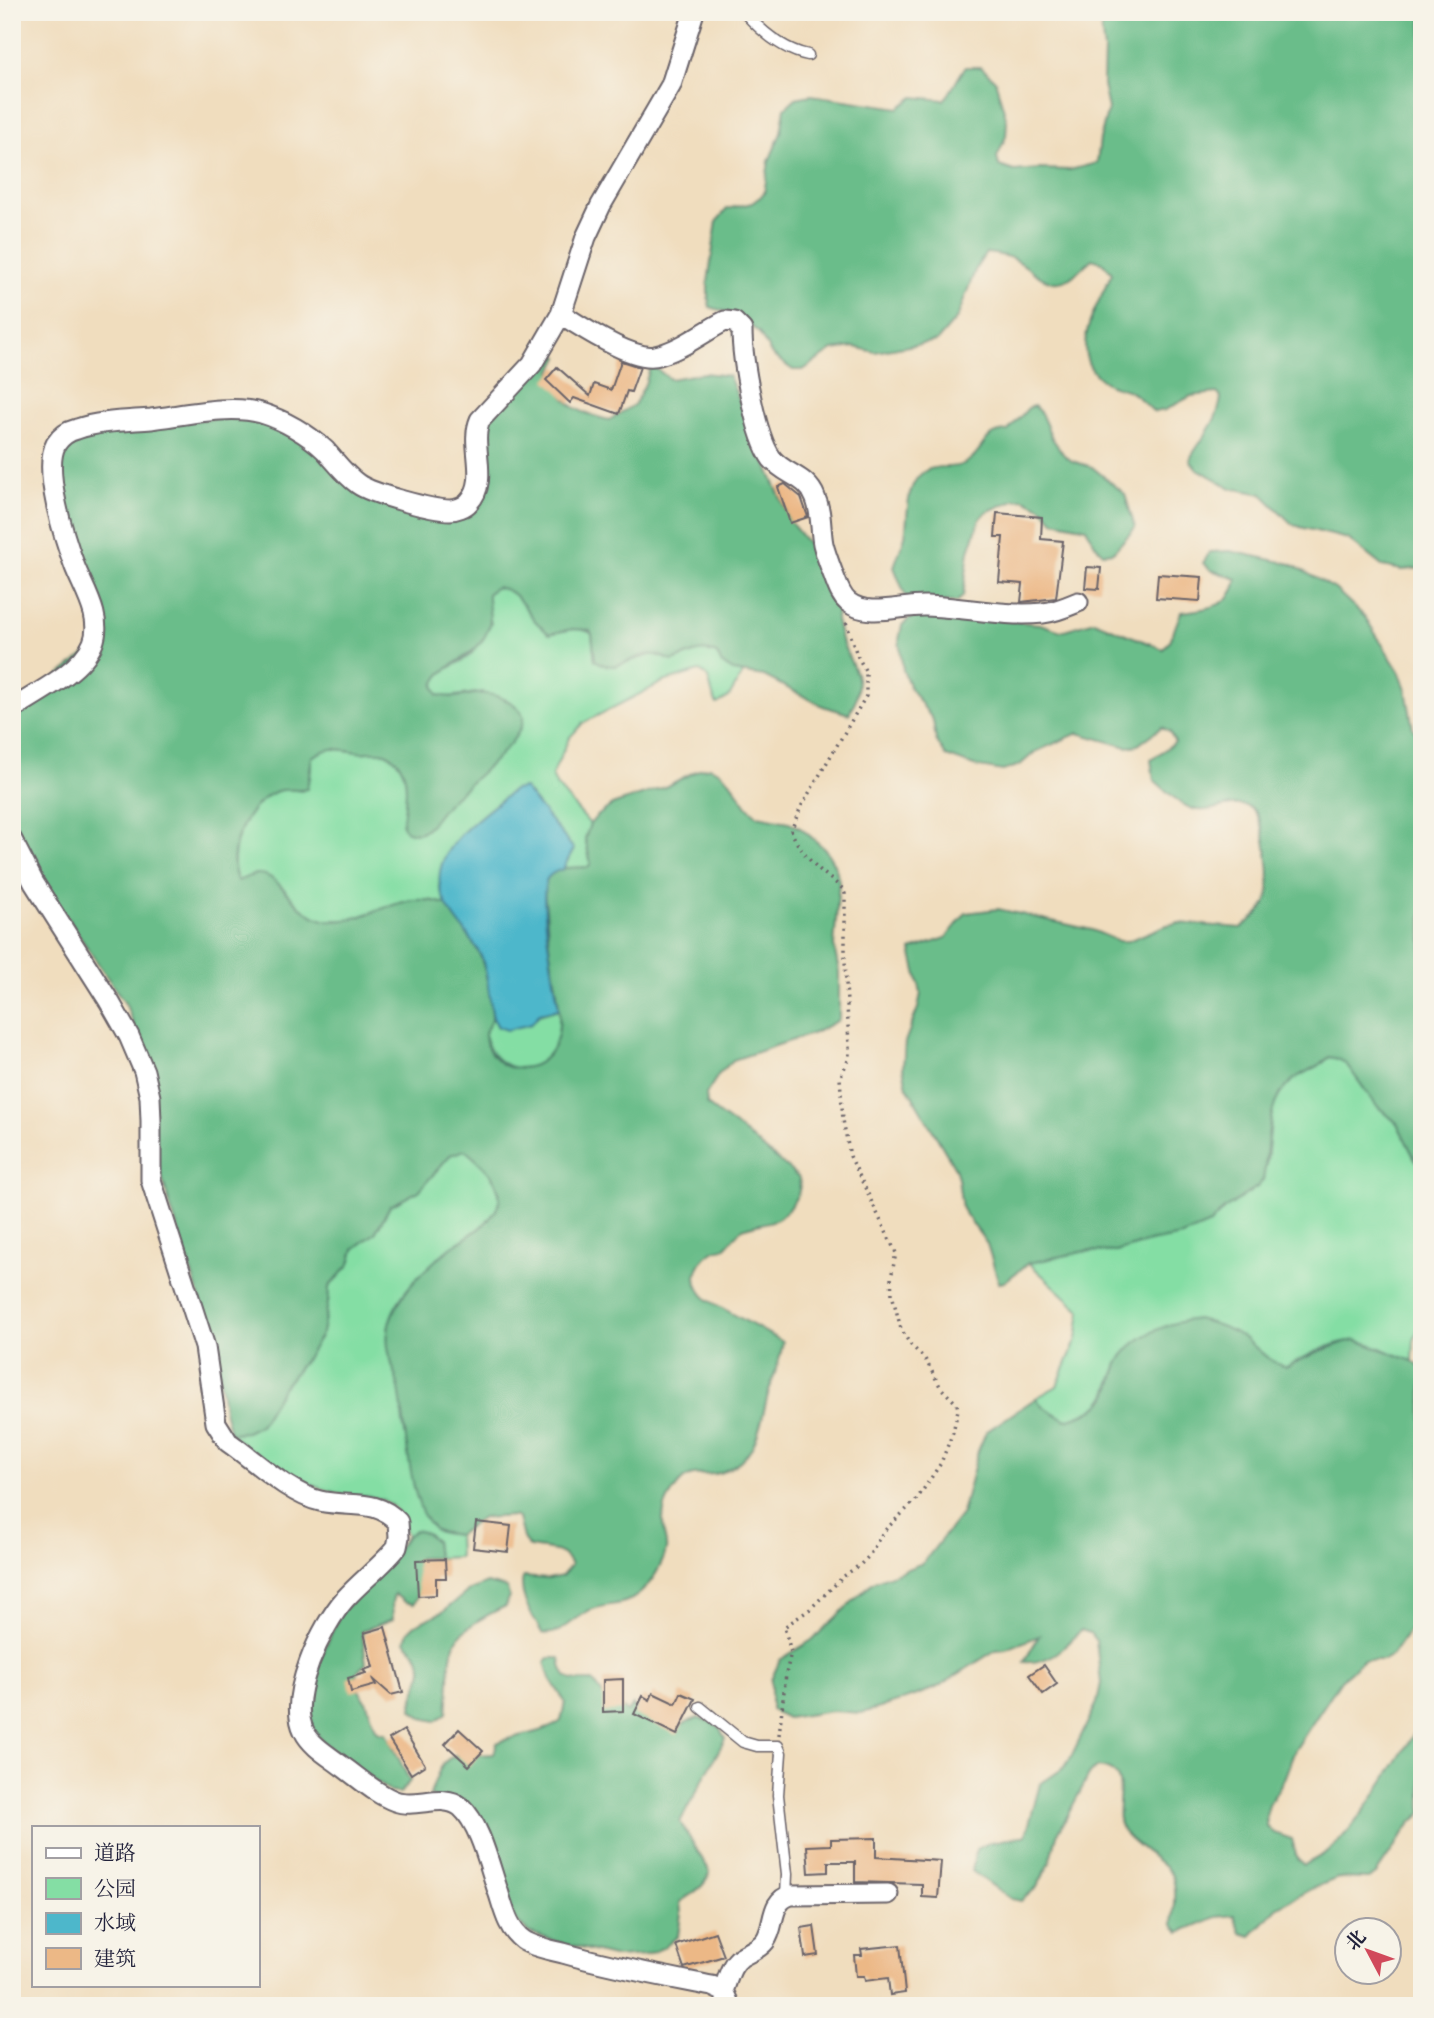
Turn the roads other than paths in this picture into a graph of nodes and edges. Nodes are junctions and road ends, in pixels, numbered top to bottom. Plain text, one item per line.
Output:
1 (694, 12) edge
2 (744, 12) edge
3 (808, 55) dead end
4 (561, 314) junction
5 (1078, 602) dead end
6 (12, 709) edge
7 (12, 840) edge
8 (700, 1707) dead end
9 (888, 1894) dead end
10 (786, 1896) junction
11 (727, 1998) edge

1 - 4 street
2 - 3 lane
4 - 5 street
4 - 6 street
7 - 11 street
8 - 10 lane
9 - 10 street
10 - 11 street

